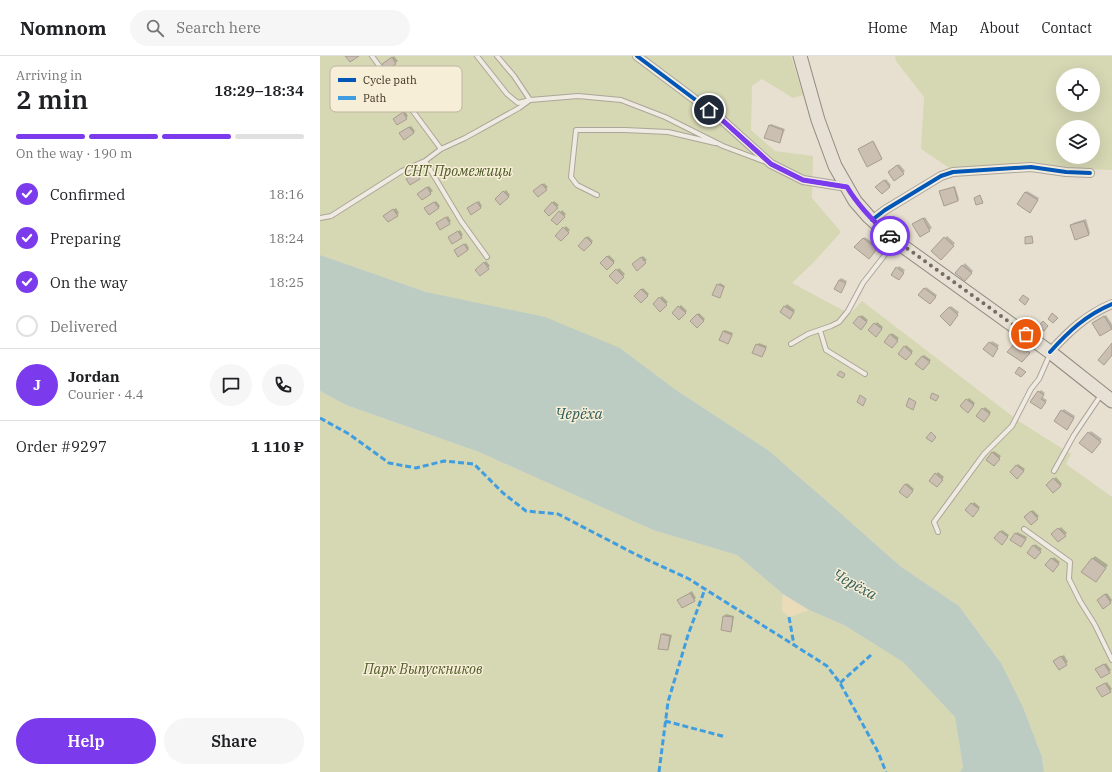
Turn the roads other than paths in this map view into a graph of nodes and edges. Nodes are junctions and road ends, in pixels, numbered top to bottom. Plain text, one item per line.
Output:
1 (372, 56) edge
2 (477, 56) edge
3 (497, 56) edge
4 (636, 56) edge
5 (800, 56) edge
6 (380, 66) edge
7 (530, 100) junction
8 (414, 112) edge
9 (723, 146) junction
10 (442, 149) junction
11 (425, 161) junction
12 (771, 164) junction
13 (1090, 173) dead end
14 (847, 187) junction
15 (597, 195) dead end
16 (320, 218) edge
17 (872, 220) junction
18 (895, 240) junction
19 (487, 257) dead end
20 (1112, 304) edge
21 (820, 330) junction
22 (791, 344) dead end
23 (1050, 352) junction
24 (865, 374) dead end
25 (1107, 397) edge
26 (1054, 471) dead end
27 (1024, 529) dead end
28 (938, 532) dead end
29 (1112, 660) edge

1 - 6 lane
2 - 7 lane
3 - 7 lane
4 - 12 street
5 - 14 main road
7 - 9 lane
7 - 10 lane
8 - 10 lane
9 - 12 lane
9 - 15 lane
10 - 11 lane
11 - 16 lane
11 - 19 lane
12 - 14 street
13 - 17 street
14 - 17 main road
17 - 18 main road
18 - 21 lane
18 - 23 main road
20 - 23 street
21 - 22 lane
21 - 24 lane
23 - 25 main road
23 - 28 lane
25 - 26 lane
27 - 29 lane

